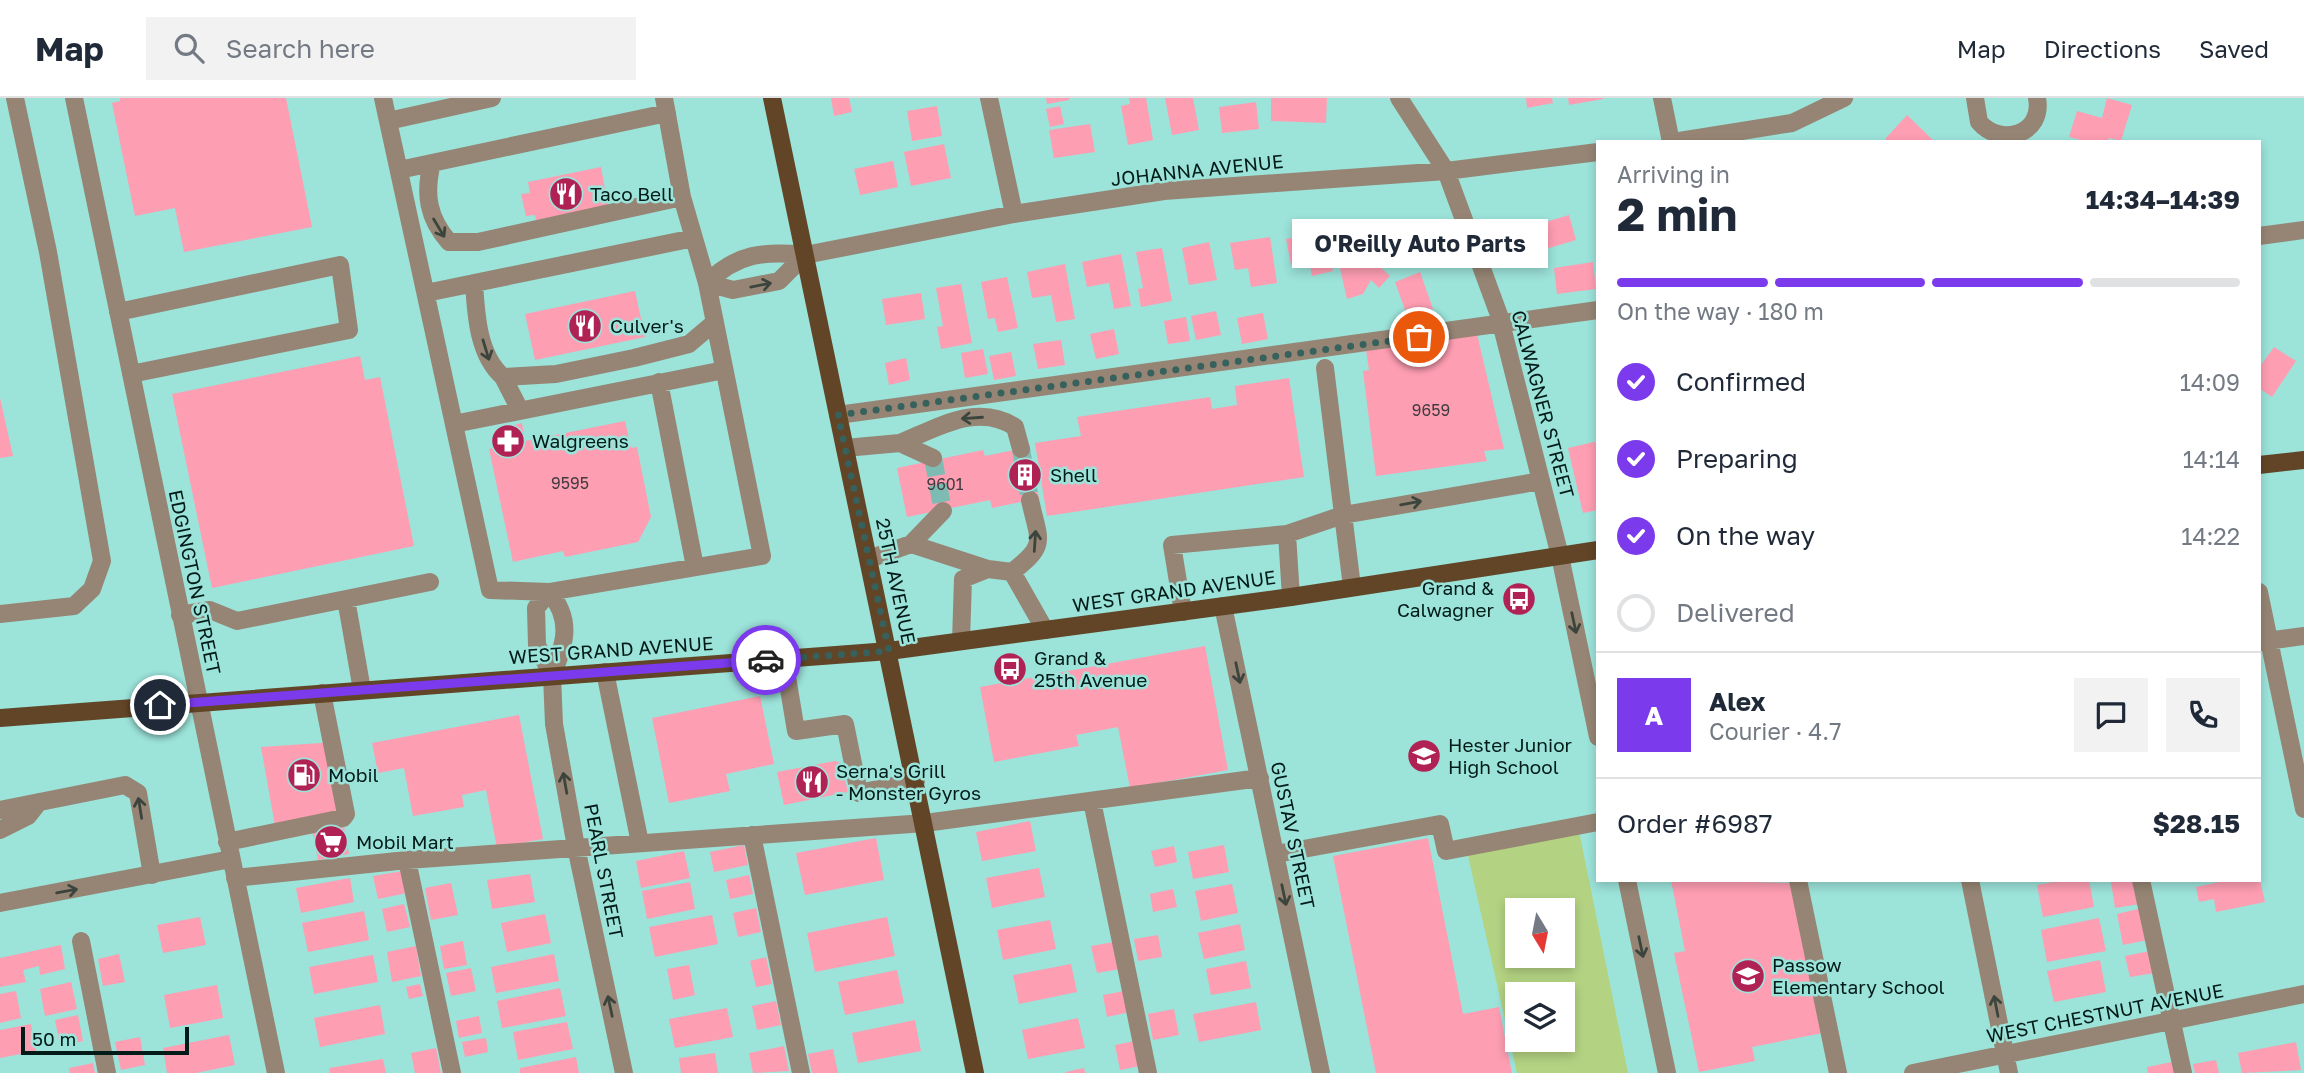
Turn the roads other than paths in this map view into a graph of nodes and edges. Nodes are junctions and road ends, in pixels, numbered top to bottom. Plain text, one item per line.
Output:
1 (15, 98) edge
2 (74, 98) edge
3 (383, 98) edge
4 (492, 98) edge
5 (772, 98) edge
6 (989, 98) edge
7 (1399, 98) edge
8 (1662, 98) edge
9 (1844, 98) edge
10 (1975, 98) edge
11 (2037, 98) edge
12 (427, 105) edge
13 (666, 105) edge
14 (388, 121) junction
15 (1672, 140) edge
16 (1685, 140) edge
17 (1596, 152) edge
18 (432, 163) junction
19 (399, 170) junction
20 (1446, 171) junction
21 (682, 197) junction
22 (1014, 214) junction
23 (2304, 230) edge
24 (2261, 236) edge
25 (694, 238) junction
26 (805, 256) junction
27 (707, 283) junction
28 (474, 284) junction
29 (426, 293) junction
30 (1596, 310) edge
31 (118, 312) junction
32 (715, 322) junction
33 (1501, 322) junction
34 (1325, 368) dead end
35 (724, 370) junction
36 (131, 374) junction
37 (503, 377) junction
38 (659, 382) junction
39 (520, 410) junction
40 (838, 415) junction
41 (454, 424) junction
42 (900, 443) junction
43 (845, 448) junction
44 (1021, 449) tunnel mouth
45 (933, 458) dead end
46 (2304, 460) edge
47 (2261, 466) edge
48 (1541, 481) junction
49 (1030, 500) tunnel mouth
50 (943, 511) dead end
51 (1343, 515) junction
52 (1287, 534) junction
53 (911, 544) junction
54 (1596, 550) edge
55 (1560, 556) junction
56 (869, 559) junction
57 (695, 567) junction
58 (988, 569) junction
59 (1012, 572) junction
60 (430, 582) dead end
61 (1352, 587) junction
62 (549, 592) junction
63 (1290, 597) junction
64 (346, 599) junction
65 (1223, 606) junction
66 (1183, 612) junction
67 (2261, 612) edge
68 (0, 614) edge
69 (180, 615) junction
70 (1045, 630) junction
71 (2304, 636) edge
72 (961, 641) junction
73 (2264, 641) edge
74 (889, 651) junction
75 (784, 659) junction
76 (605, 671) junction
77 (552, 676) junction
78 (362, 690) junction
79 (322, 693) junction
80 (198, 702) junction
81 (0, 718) edge
82 (1596, 726) edge
83 (1260, 778) junction
84 (916, 781) junction
85 (1092, 801) junction
86 (39, 802) junction
87 (2304, 809) edge
88 (0, 810) edge
89 (1596, 822) edge
90 (925, 823) junction
91 (0, 830) edge
92 (752, 835) junction
93 (640, 843) junction
94 (576, 847) junction
95 (229, 850) junction
96 (1276, 854) junction
97 (407, 860) junction
98 (152, 875) junction
99 (235, 878) junction
100 (1627, 882) edge
101 (1798, 882) edge
102 (1970, 882) edge
103 (2141, 882) edge
104 (0, 903) edge
105 (81, 941) dead end
106 (2304, 994) edge
107 (2173, 1021) junction
108 (2005, 1054) junction
109 (107, 1073) edge
110 (276, 1073) edge
111 (452, 1073) edge
112 (624, 1073) edge
113 (801, 1073) edge
114 (975, 1073) edge
115 (1149, 1073) edge
116 (1321, 1073) edge
117 (1667, 1073) edge
118 (1838, 1073) edge
119 (1913, 1073) edge
120 (2009, 1073) edge
121 (2183, 1073) edge

1 - 68 street
2 - 31 street, EDGINGTON STREET
3 - 14 street
4 - 12 street
5 - 26 main road, 25TH AVENUE
6 - 22 street
7 - 20 street, CALWAGNER STREET
8 - 15 street
9 - 16 street
10 - 11 street
12 - 14 street
13 - 18 street
13 - 21 street
14 - 19 street
17 - 20 street, JOHANNA AVENUE
18 - 19 street
18 -> 21 street
19 - 29 street
20 - 22 street, JOHANNA AVENUE
20 - 33 street, CALWAGNER STREET
21 - 25 street
22 - 26 street, JOHANNA AVENUE
23 - 24 street
25 - 27 street
25 - 28 street
26 - 27 street
27 -> 26 street
26 - 40 main road, 25TH AVENUE
27 - 32 street
28 - 29 street
28 -> 37 street
29 - 41 street
30 - 33 street
31 - 36 street, EDGINGTON STREET
31 - 36 street
32 - 35 street
32 - 37 street
33 - 40 street
33 - 48 street, CALWAGNER STREET
34 - 51 street
35 - 38 street
35 - 57 street
36 - 69 street, EDGINGTON STREET
37 - 39 street
38 - 39 street
38 - 57 street
39 - 41 street
40 - 43 main road, 25TH AVENUE
41 - 62 street
42 - 43 street
44 -> 42 street
42 - 45 street
43 - 56 main road, 25TH AVENUE
46 - 47 main road
51 -> 48 street
48 - 55 street, CALWAGNER STREET
59 -> 49 street
50 - 53 street
51 - 52 street
51 - 61 street
52 - 63 street
52 - 66 street
53 - 56 street
53 - 58 street
54 - 55 main road, WEST GRAND AVENUE
55 - 61 main road, WEST GRAND AVENUE
55 -> 82 street, CALWAGNER STREET
56 - 74 main road, 25TH AVENUE
57 - 62 street
58 - 59 street
58 - 72 street
59 - 70 street
60 - 64 street
61 - 63 main road, WEST GRAND AVENUE
62 - 77 street
62 - 77 street
63 - 65 main road, WEST GRAND AVENUE
64 - 69 street
64 - 78 street
65 - 66 main road, WEST GRAND AVENUE
65 -> 83 street, GUSTAV STREET
66 - 70 main road, WEST GRAND AVENUE
67 - 73 street
69 - 80 street, EDGINGTON STREET
70 - 72 main road, WEST GRAND AVENUE
71 - 73 street
72 - 74 main road, WEST GRAND AVENUE
73 - 87 street
74 - 75 main road, WEST GRAND AVENUE
74 - 84 main road, 25TH AVENUE
75 - 76 main road, WEST GRAND AVENUE
75 - 84 street
76 - 77 main road, WEST GRAND AVENUE
76 - 93 street
77 - 78 main road, WEST GRAND AVENUE
94 -> 77 street, PEARL STREET
78 - 79 main road, WEST GRAND AVENUE
79 - 80 main road, WEST GRAND AVENUE
79 - 95 street
80 - 81 main road, WEST GRAND AVENUE
80 - 95 street, EDGINGTON STREET
83 - 85 street
83 - 96 street, GUSTAV STREET
84 - 90 main road, 25TH AVENUE
85 - 90 street
85 - 115 street
86 - 88 street
86 - 91 street
98 -> 86 street
89 - 96 street
90 - 92 street
90 - 114 main road, 25TH AVENUE
92 - 93 street
92 - 113 street
93 - 94 street
94 - 97 street
112 -> 94 street, PEARL STREET
95 - 98 street
95 - 99 street, EDGINGTON STREET
96 -> 116 street, GUSTAV STREET
97 - 99 street
97 - 111 street
104 -> 98 street
99 - 110 street, EDGINGTON STREET
100 -> 117 street
101 - 118 street
108 -> 102 street
103 - 107 street
105 - 109 street
106 - 107 street, WEST CHESTNUT AVENUE
107 - 108 street, WEST CHESTNUT AVENUE
107 - 121 street
108 - 119 street, WEST CHESTNUT AVENUE
108 - 120 street

